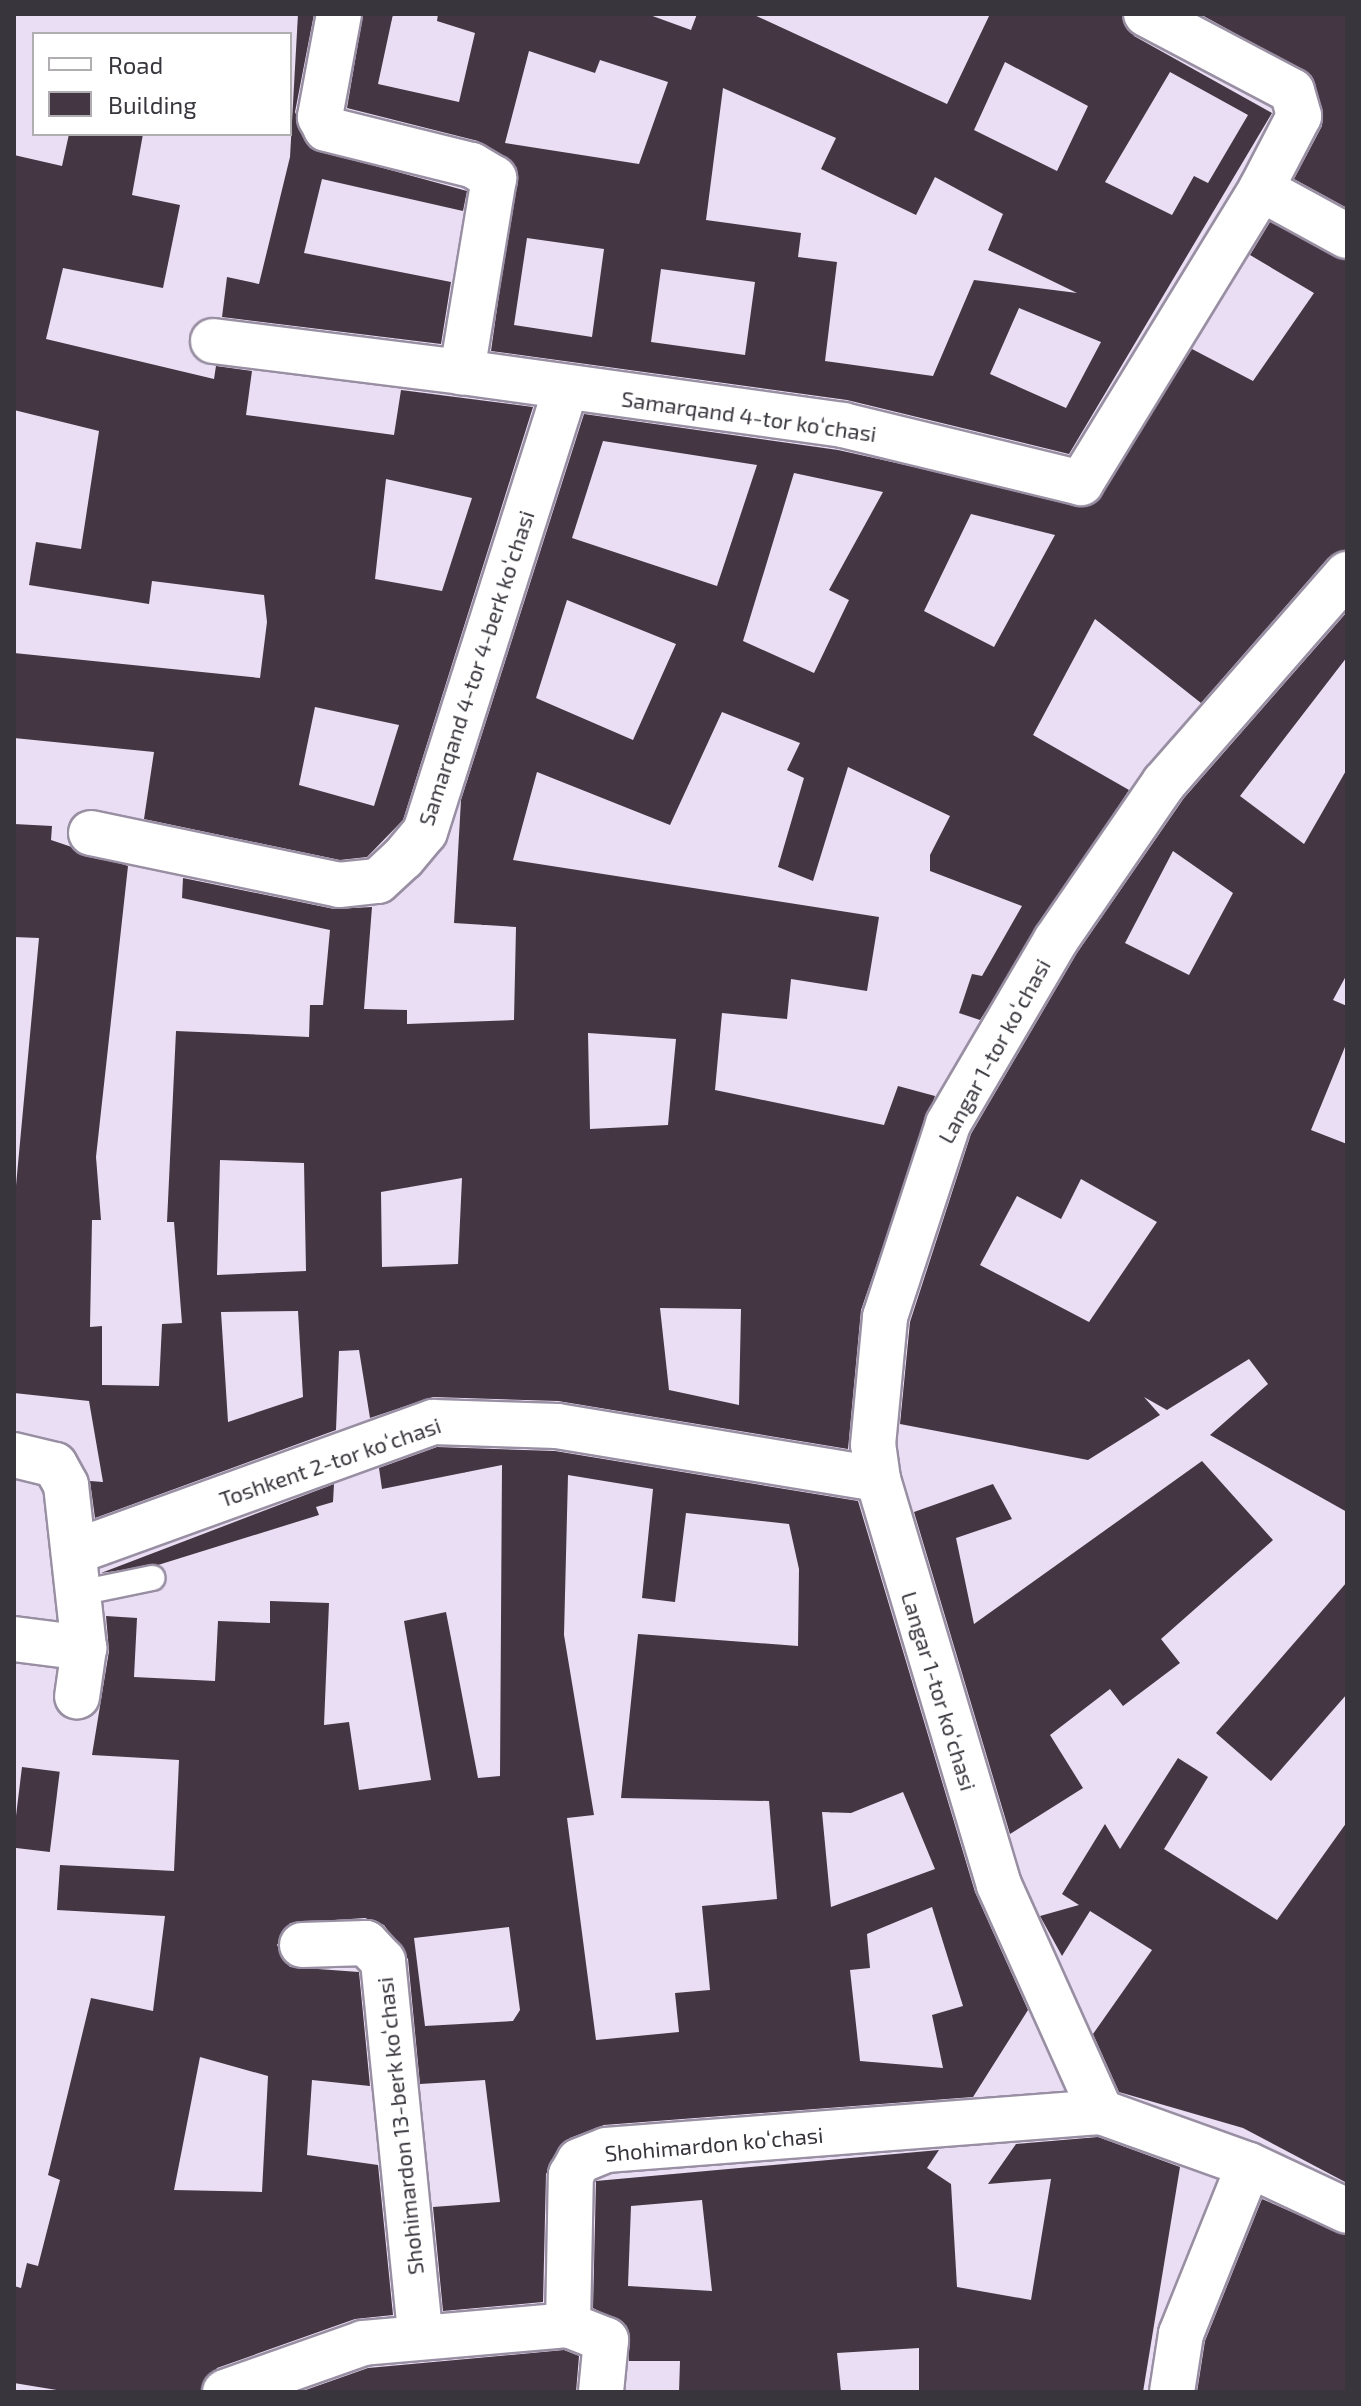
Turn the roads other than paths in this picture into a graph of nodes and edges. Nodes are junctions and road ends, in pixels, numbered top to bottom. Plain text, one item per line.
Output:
1 (339, 14) edge
2 (1146, 14) edge
3 (1261, 189) junction
4 (1347, 236) edge
5 (213, 341) dead end
6 (462, 372) junction
7 (565, 390) junction
8 (1347, 574) edge
9 (91, 833) dead end
10 (14, 1455) edge
11 (878, 1479) junction
12 (77, 1572) junction
13 (152, 1578) dead end
14 (14, 1639) edge
15 (84, 1648) junction
16 (77, 1697) dead end
17 (302, 1945) dead end
18 (1101, 2112) junction
19 (1249, 2165) junction
20 (1347, 2211) edge
21 (568, 2325) junction
22 (420, 2333) junction
23 (225, 2392) edge
24 (601, 2392) edge
25 (1172, 2392) edge

1 - 6 street
2 - 3 street
3 - 4 street
3 - 7 street, Samarqand 4-tor koʻchasi
5 - 6 street, Samarqand 4-tor koʻchasi
6 - 7 street, Samarqand 4-tor koʻchasi
7 - 9 street, Samarqand 4-tor 4-berk koʻchasi
8 - 11 street, Langar 1-tor koʻchasi
10 - 12 street
11 - 12 street, Toshkent 2-tor koʻchasi
11 - 18 street, Langar 1-tor koʻchasi
12 - 13 lane
12 - 15 street
14 - 15 street
15 - 16 street
17 - 22 street, Shohimardon 13-berk koʻchasi
18 - 19 street, Shohimardon koʻchasi
18 - 21 street, Shohimardon koʻchasi
19 - 20 street, Shohimardon koʻchasi
19 - 25 street
21 - 22 street
21 - 24 street
22 - 23 street

